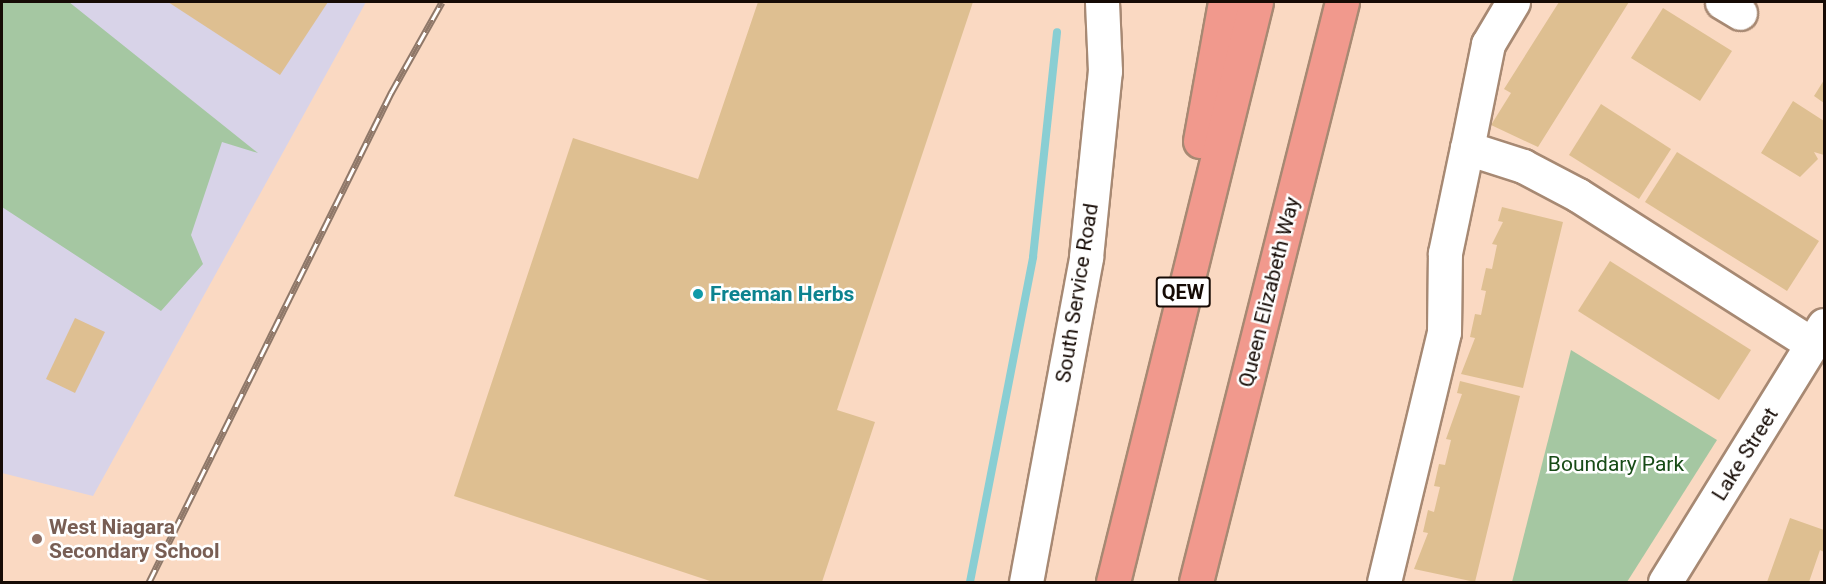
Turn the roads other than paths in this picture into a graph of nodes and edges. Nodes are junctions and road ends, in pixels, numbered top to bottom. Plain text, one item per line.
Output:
1 (1102, 2) edge
2 (1225, 2) edge
3 (1256, 2) edge
4 (1342, 2) edge
5 (1513, 2) edge
6 (1467, 148) junction
7 (1818, 334) edge
8 (1144, 458) junction
9 (1026, 582) edge
10 (1113, 582) edge
11 (1196, 582) edge
12 (1384, 582) edge
13 (1665, 582) edge

1 - 9 street, South Service Road
2 - 8 highway
3 - 8 highway, QEW
4 - 11 highway, Queen Elizabeth Way
5 - 6 street
6 - 7 street
6 - 12 street
7 - 13 street, Lake Street
8 - 10 highway, QEW

